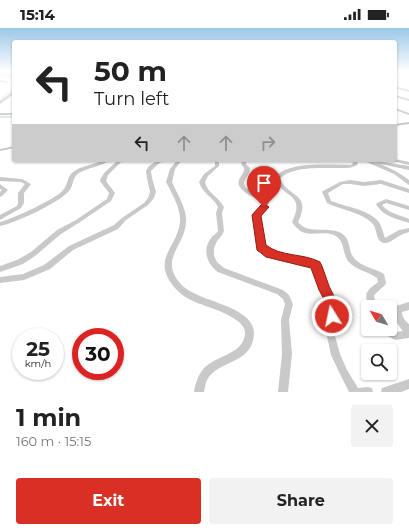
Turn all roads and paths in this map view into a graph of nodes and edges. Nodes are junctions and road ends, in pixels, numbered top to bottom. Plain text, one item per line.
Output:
1 (12, 94) edge
2 (397, 97) edge
3 (409, 100) edge
4 (0, 103) edge
5 (397, 110) edge
6 (0, 114) edge
7 (12, 114) edge
8 (409, 114) edge
9 (397, 124) edge
10 (409, 124) edge
11 (12, 147) edge
12 (0, 150) edge
13 (397, 161) edge
14 (104, 162) edge
15 (119, 162) edge
16 (159, 162) edge
17 (178, 162) edge
18 (217, 162) edge
19 (244, 162) edge
20 (355, 162) edge
21 (369, 162) edge
22 (379, 162) edge
23 (409, 164) edge
24 (409, 168) edge
25 (0, 179) edge
26 (409, 183) edge
27 (0, 186) edge
28 (409, 191) edge
29 (0, 195) edge
30 (409, 208) edge
31 (0, 218) edge
32 (409, 222) edge
33 (0, 224) edge
34 (409, 230) edge
35 (0, 269) edge
36 (0, 280) edge
37 (370, 300) edge
38 (409, 306) edge
39 (409, 330) edge
40 (409, 334) edge
41 (397, 336) edge
42 (409, 384) edge
43 (199, 392) edge
44 (283, 392) edge
45 (355, 392) edge
46 (360, 392) edge
47 (368, 392) edge
48 (386, 392) edge

1 - 4 street
2 - 3 street
5 - 8 street
6 - 7 street
9 - 10 street
11 - 12 street
13 - 23 street
14 - 33 street
15 - 35 street
16 - 36 street
17 - 43 street
18 - 44 street
19 - 45 street
20 - 37 street
21 - 26 street
22 - 24 street
25 - 31 street
27 - 29 street
28 - 34 street
30 - 32 street
38 - 39 street
40 - 41 street
42 - 48 street
46 - 47 street

